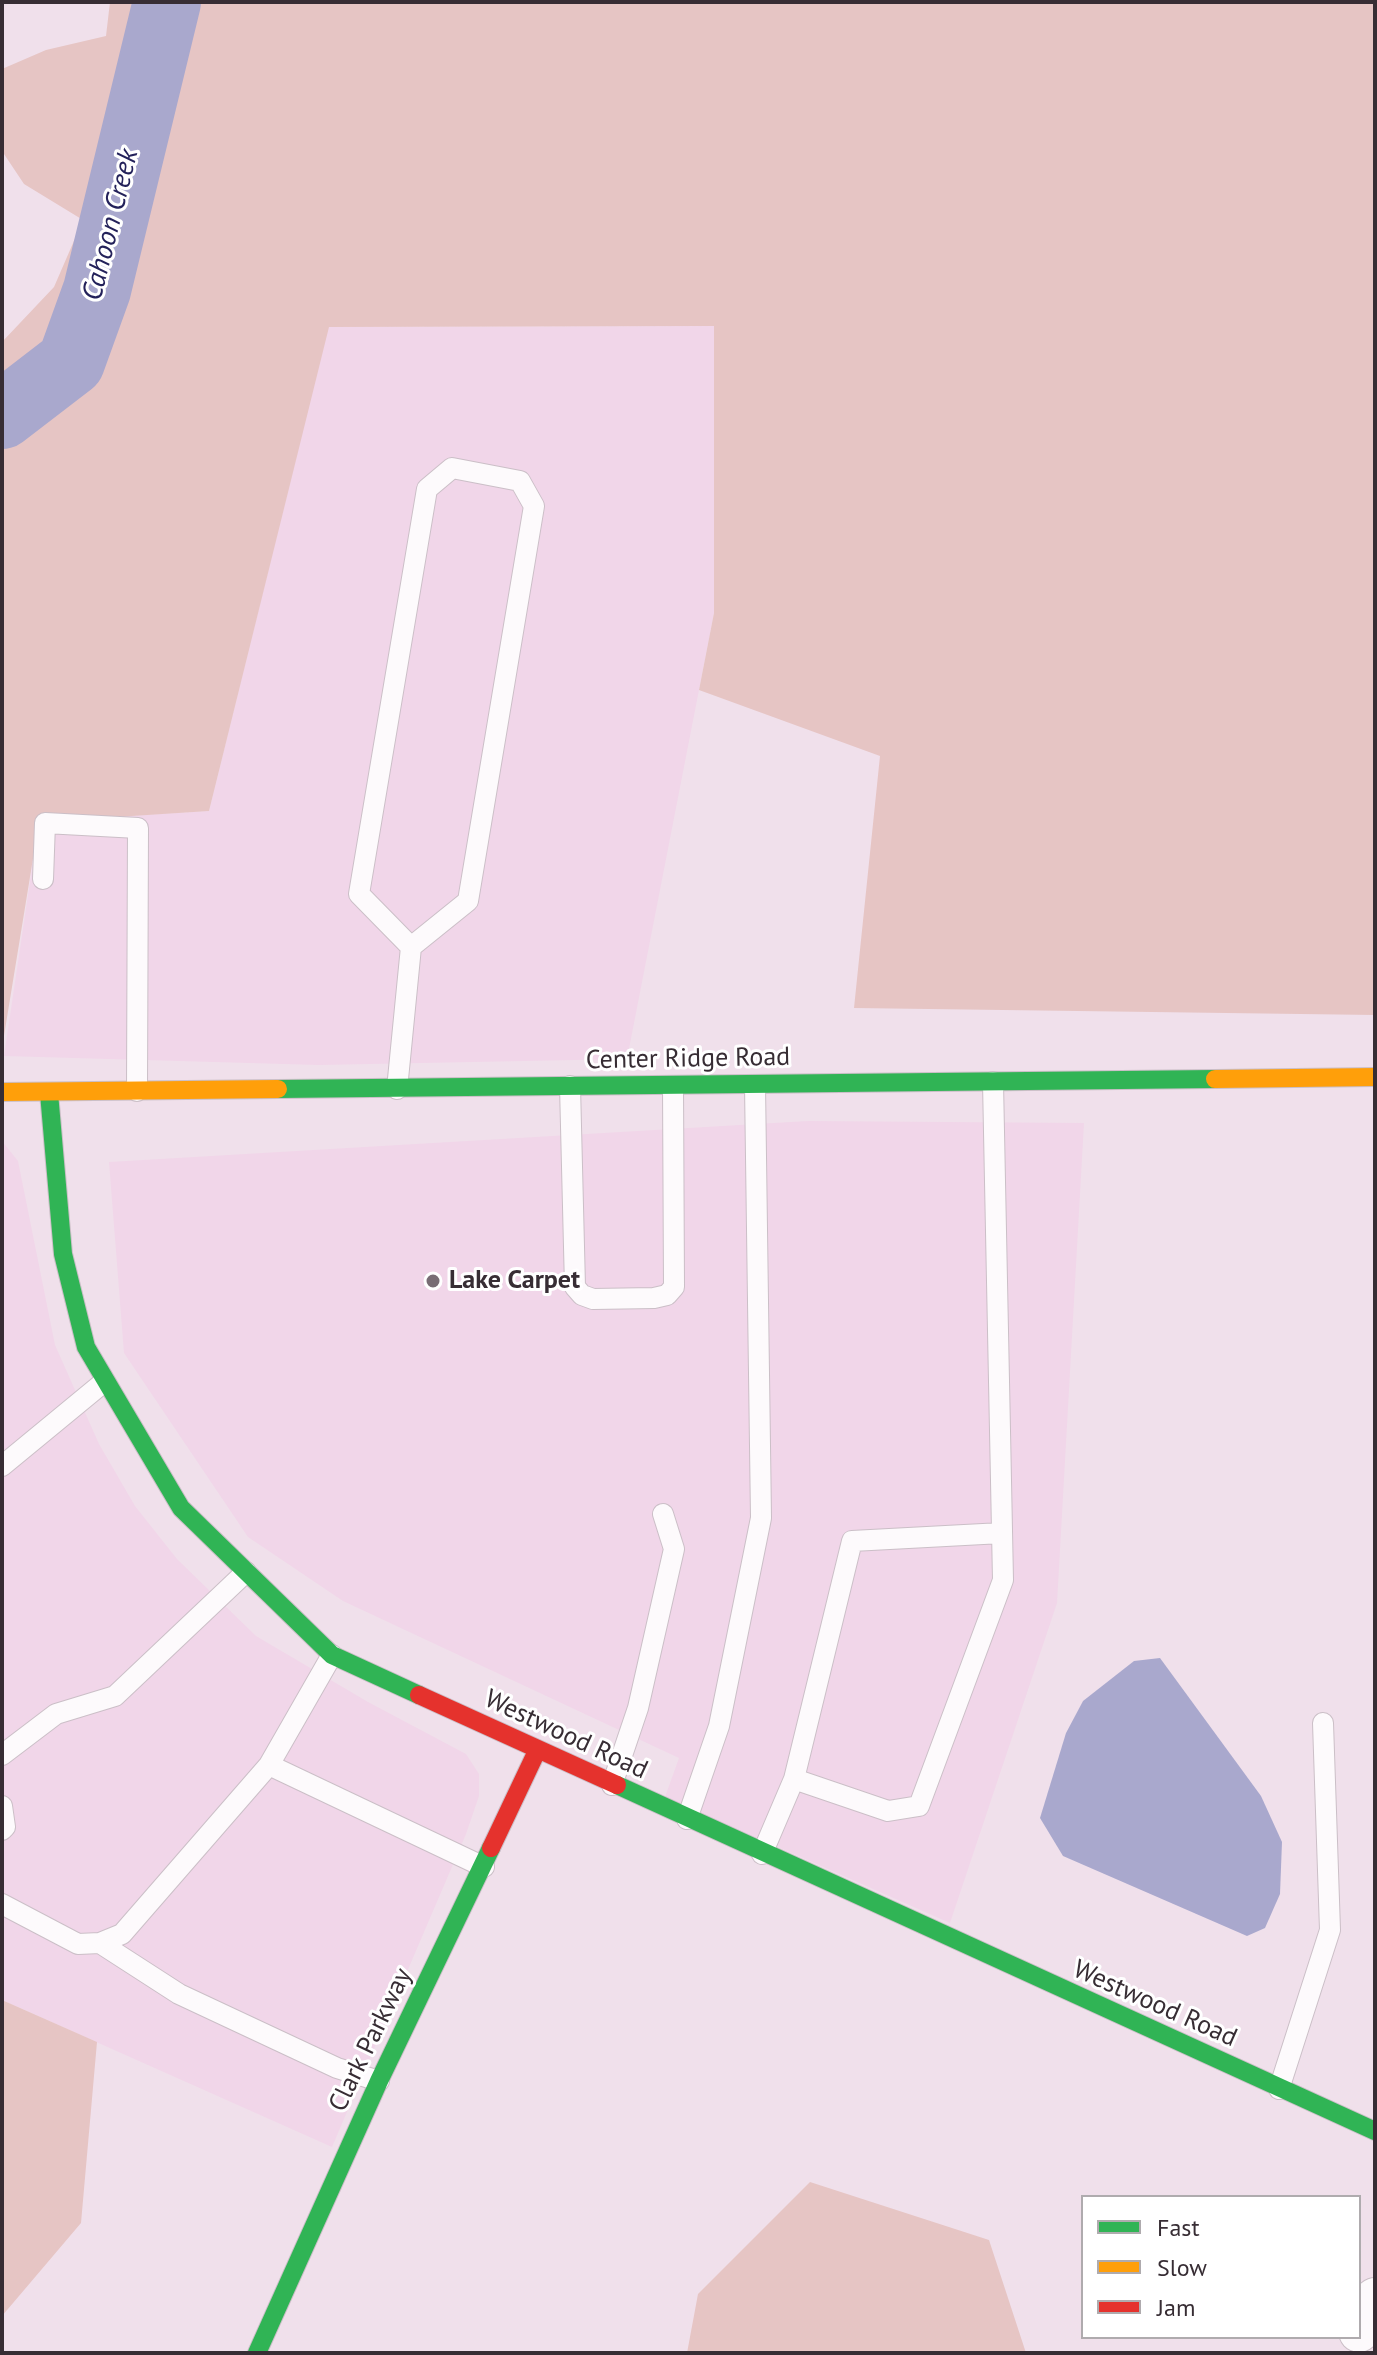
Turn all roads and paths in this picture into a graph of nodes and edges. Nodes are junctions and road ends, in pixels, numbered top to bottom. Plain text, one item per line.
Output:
1 (43, 879) dead end
2 (411, 947) junction
3 (1375, 1077) edge
4 (993, 1082) junction
5 (755, 1085) junction
6 (570, 1086) junction
7 (673, 1086) junction
8 (397, 1089) junction
9 (137, 1091) junction
10 (2, 1092) edge
11 (49, 1093) junction
12 (104, 1382) junction
13 (2, 1466) edge
14 (663, 1514) dead end
15 (1002, 1533) junction
16 (246, 1572) junction
17 (332, 1655) junction
18 (1323, 1723) dead end
19 (537, 1751) junction
20 (2, 1755) edge
21 (269, 1765) junction
22 (794, 1779) junction
23 (612, 1785) junction
24 (2, 1806) edge
25 (687, 1819) junction
26 (2, 1830) edge
27 (762, 1854) junction
28 (484, 1867) junction
29 (2, 1904) edge
30 (100, 1943) junction
31 (379, 2081) junction
32 (1279, 2089) junction
33 (1375, 2131) edge
34 (1375, 2298) edge
35 (1361, 2328) edge
36 (257, 2353) edge

1 - 9 lane
2 - 2 lane
2 - 8 lane
3 - 4 street, Center Ridge Road
4 - 5 street, Center Ridge Road
4 - 15 lane
5 - 7 street, Center Ridge Road
5 - 25 lane
6 - 7 street, Center Ridge Road
6 - 7 lane
6 - 8 street, Center Ridge Road
8 - 9 street, Center Ridge Road
9 - 11 street, Center Ridge Road
10 - 11 street, Center Ridge Road
11 - 12 street, Westwood Road
12 - 13 lane
12 - 16 street, Westwood Road
14 - 23 lane
15 - 22 lane
15 - 22 lane
16 - 17 street, Westwood Road
16 - 20 lane
17 - 19 street, Westwood Road
17 - 21 lane
18 - 32 lane
19 - 23 street, Westwood Road
19 - 28 street, Clark Parkway
21 - 28 lane
21 - 30 lane
22 - 27 lane
23 - 25 street, Westwood Road
24 - 26 lane
25 - 27 street, Westwood Road
27 - 32 street, Westwood Road
28 - 31 street, Clark Parkway
29 - 30 lane
30 - 31 lane
31 - 36 street, Clark Parkway
32 - 33 street, Westwood Road
34 - 35 street

